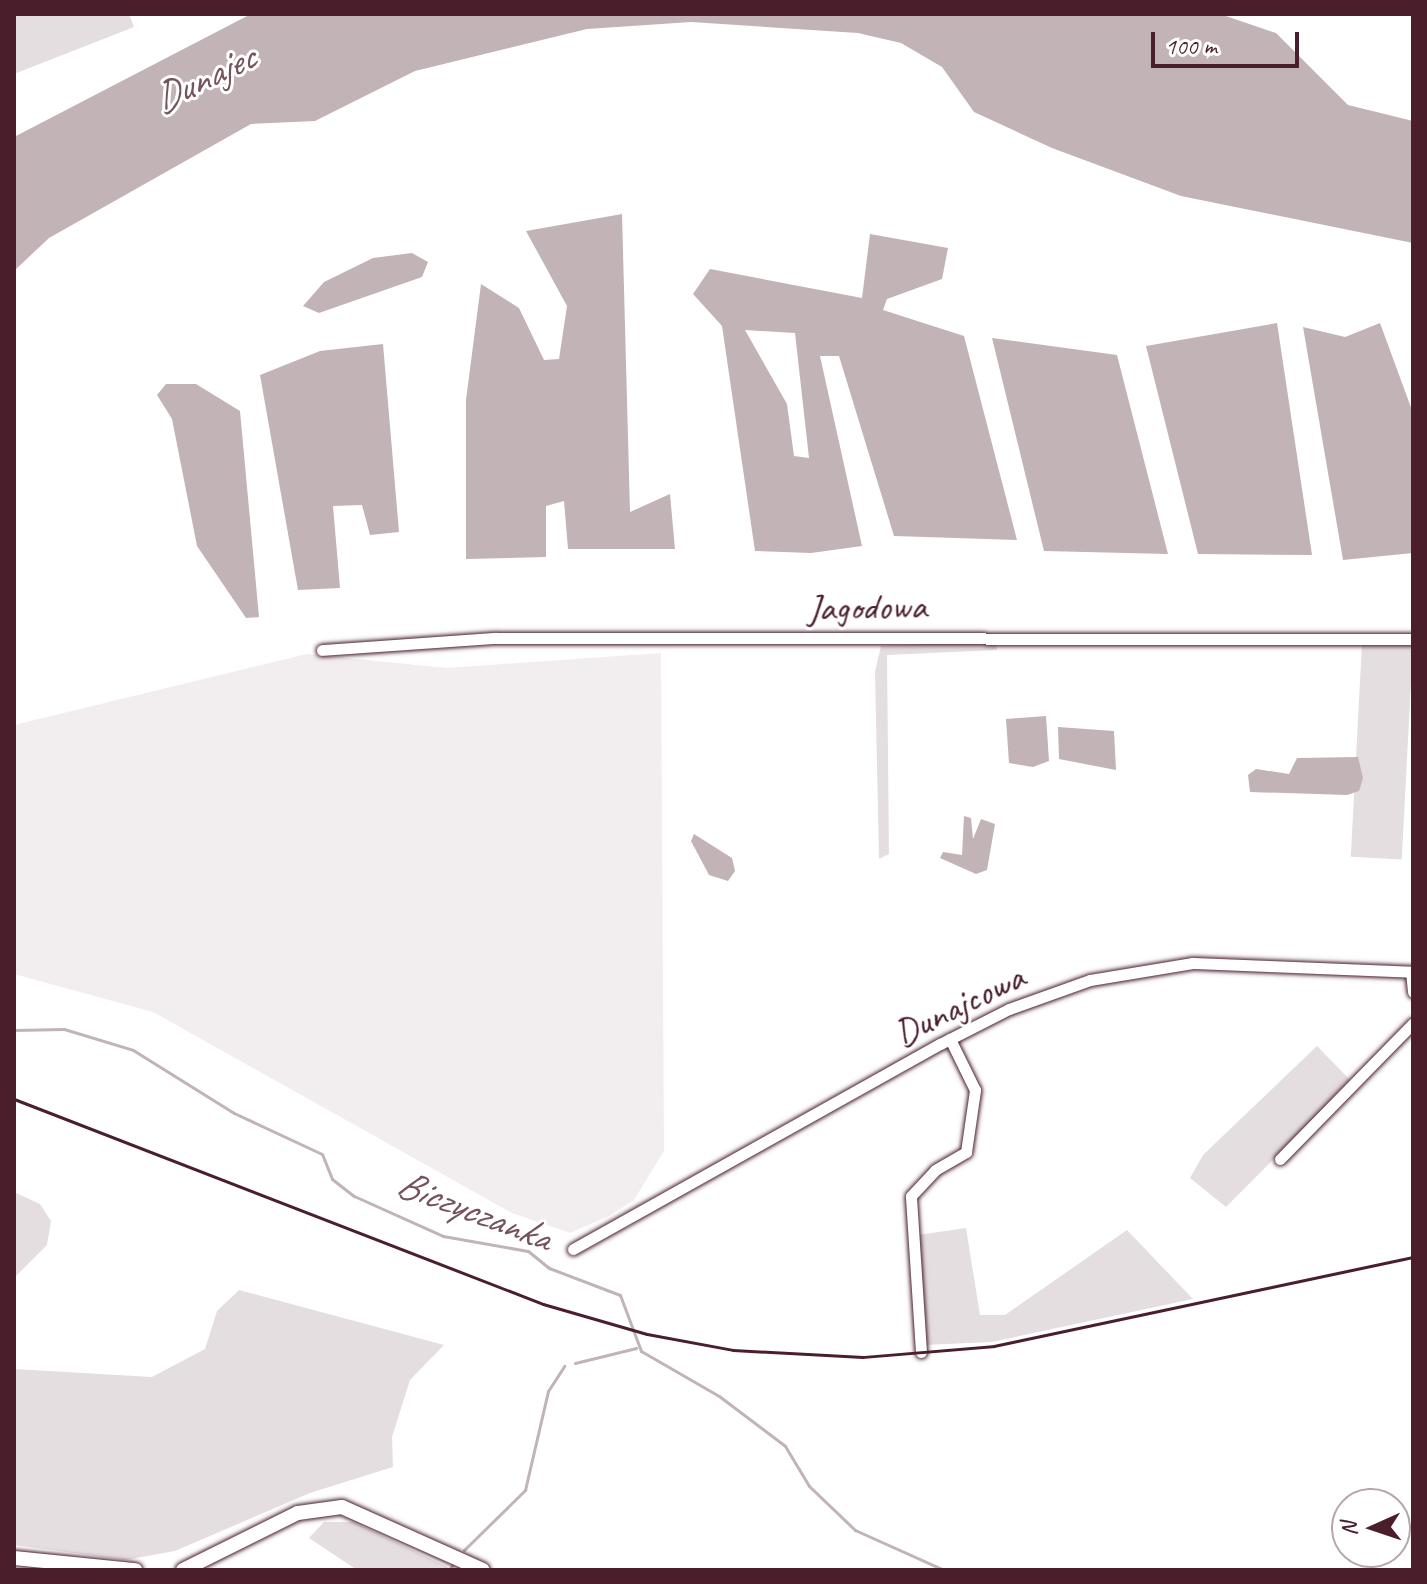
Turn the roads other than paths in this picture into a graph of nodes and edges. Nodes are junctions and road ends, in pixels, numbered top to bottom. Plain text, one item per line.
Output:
1 (1413, 639) edge
2 (322, 650) dead end
3 (1412, 972) edge
4 (1413, 992) edge
5 (1413, 1023) edge
6 (950, 1039) junction
7 (1280, 1159) dead end
8 (573, 1249) dead end
9 (921, 1352) dead end
10 (14, 1558) edge
11 (135, 1570) edge
12 (183, 1570) edge
13 (483, 1570) edge

1 - 2 street, Jagodowa
3 - 4 street
3 - 6 street, Dunajcowa
5 - 7 street
6 - 8 street, Dunajcowa
6 - 9 street
10 - 11 street
12 - 13 street

